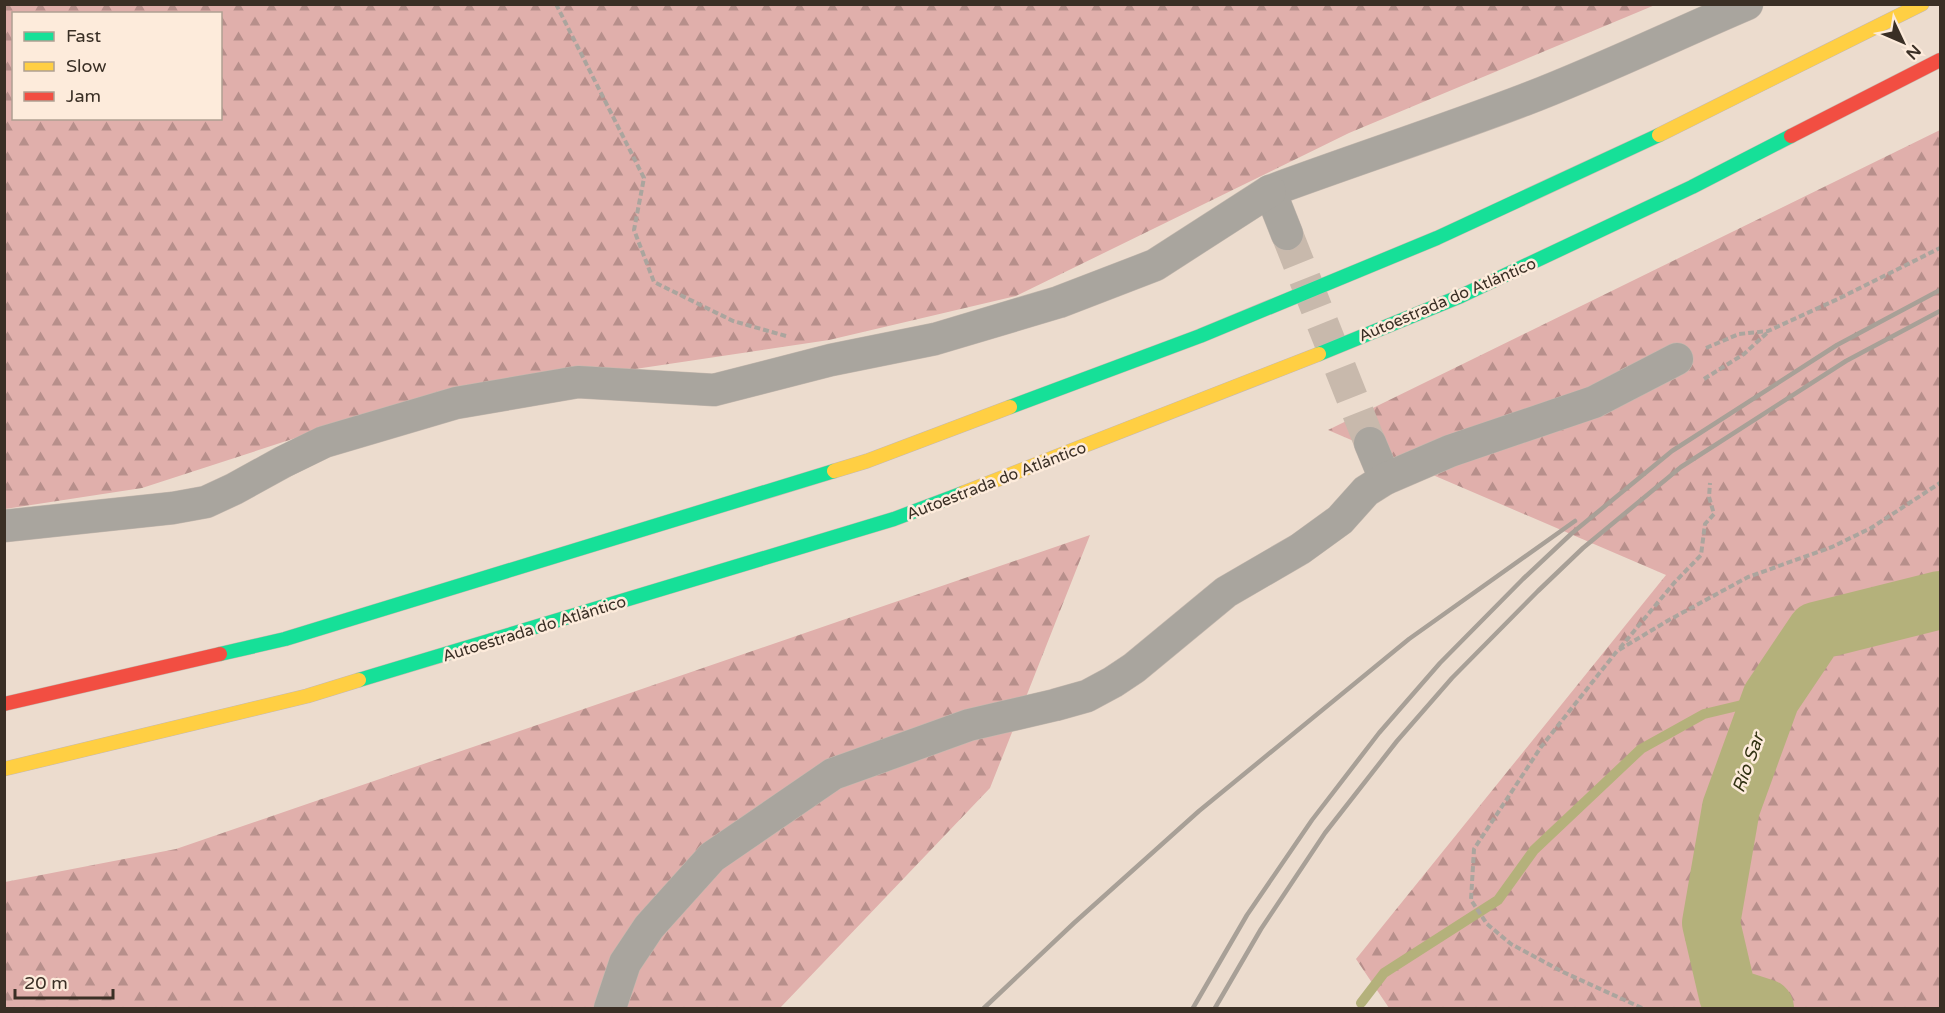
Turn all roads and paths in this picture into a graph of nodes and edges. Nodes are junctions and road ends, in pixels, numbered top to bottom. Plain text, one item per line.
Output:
1 (556, 4) edge
2 (1747, 4) edge
3 (1922, 4) edge
4 (1941, 60) edge
5 (1270, 191) junction
6 (1287, 234) tunnel mouth
7 (1941, 248) edge
8 (1768, 331) junction
9 (831, 360) junction
10 (1686, 371) junction
11 (1370, 443) tunnel mouth
12 (1385, 478) junction
13 (1710, 483) dead end
14 (1941, 483) edge
15 (4, 526) edge
16 (1617, 651) junction
17 (4, 704) edge
18 (4, 769) edge
19 (610, 1008) edge
20 (1642, 1008) edge

1 - 9 path
2 - 5 street
3 - 17 highway
4 - 18 highway, Autoestrada do Atlántico
5 - 6 street
5 - 9 street
7 - 8 path
8 - 10 path
8 - 10 path
9 - 15 street
10 - 12 street
11 - 12 street
12 - 19 street
13 - 16 path
14 - 16 path
16 - 20 path

